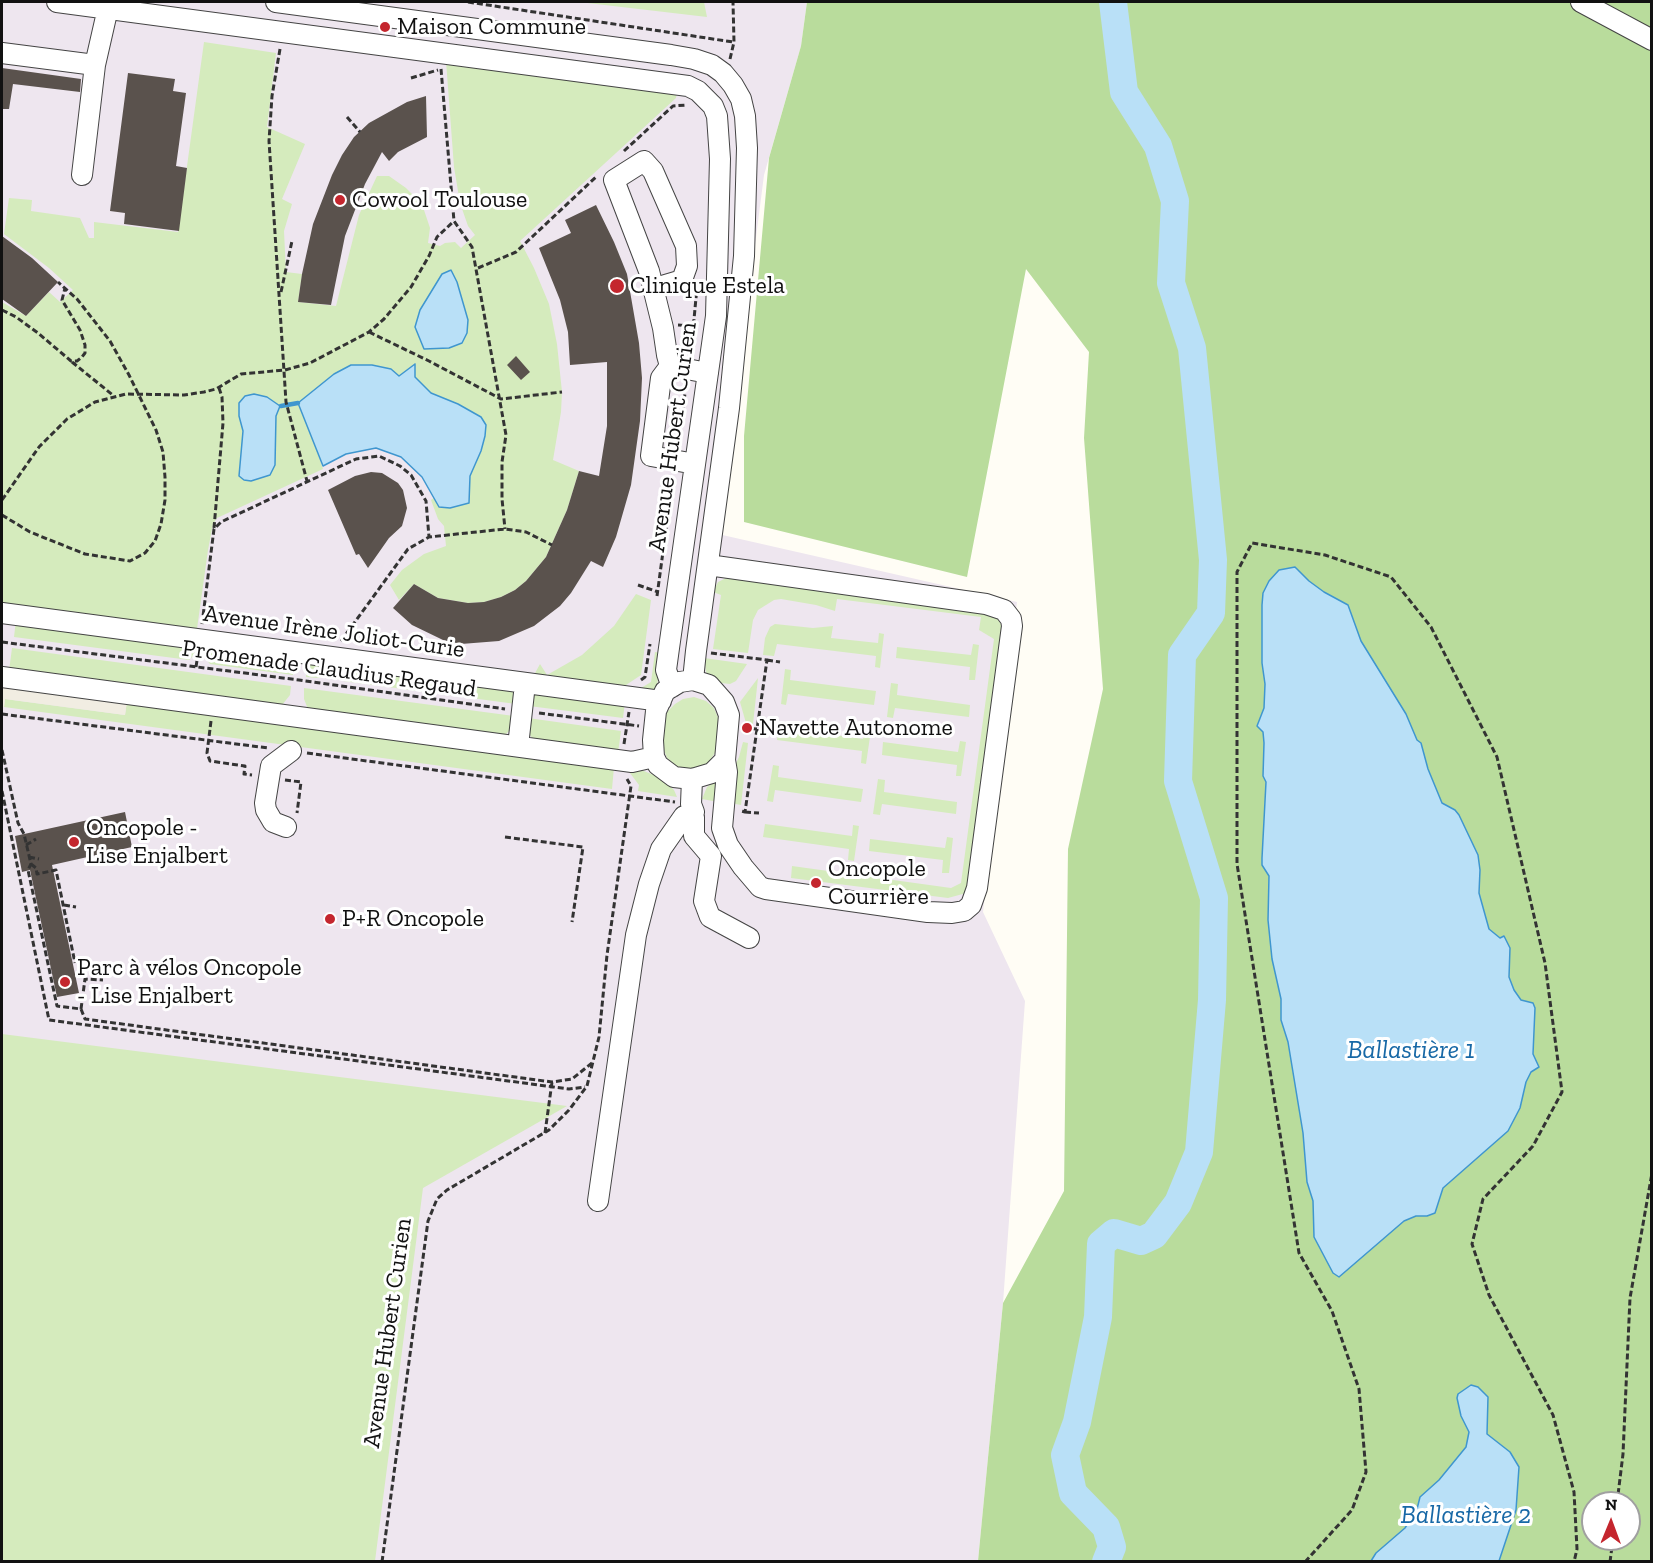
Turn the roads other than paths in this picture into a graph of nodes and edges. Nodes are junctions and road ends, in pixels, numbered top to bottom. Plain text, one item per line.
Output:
1 (57, 2) edge
2 (276, 2) edge
3 (1581, 2) edge
4 (108, 8) junction
5 (1652, 40) edge
6 (2, 52) edge
7 (95, 65) junction
8 (82, 174) dead end
9 (655, 288) junction
10 (679, 368) junction
11 (708, 373) junction
12 (695, 464) junction
13 (708, 565) junction
14 (2, 613) edge
15 (2, 677) edge
16 (693, 680) junction
17 (525, 684) junction
18 (666, 694) junction
19 (728, 708) junction
20 (518, 746) junction
21 (291, 751) road end
22 (654, 757) junction
23 (726, 757) junction
24 (692, 779) junction
25 (690, 812) junction
26 (286, 827) dead end
27 (749, 938) dead end
28 (598, 1201) dead end

1 - 4 street, Avenue Hubert Curien
2 - 13 street
3 - 5 street
4 - 7 street
4 - 11 street, Avenue Hubert Curien
6 - 7 street
7 - 8 street
9 - 9 street
9 - 10 street
10 - 11 street
10 - 12 street
11 - 12 street, Avenue Hubert Curien
12 - 18 street, Avenue Hubert Curien
13 - 16 street
13 - 23 street
14 - 17 street, Avenue Irène Joliot-Curie
15 - 20 street
16 - 18 street
16 - 19 street
17 - 18 street, Avenue Irène Joliot-Curie
17 - 20 street
18 - 22 street
19 - 23 street
19 - 23 street
20 - 22 street
21 - 26 street
22 - 24 street
23 - 24 street
24 - 25 street
25 - 27 street
25 - 28 street

